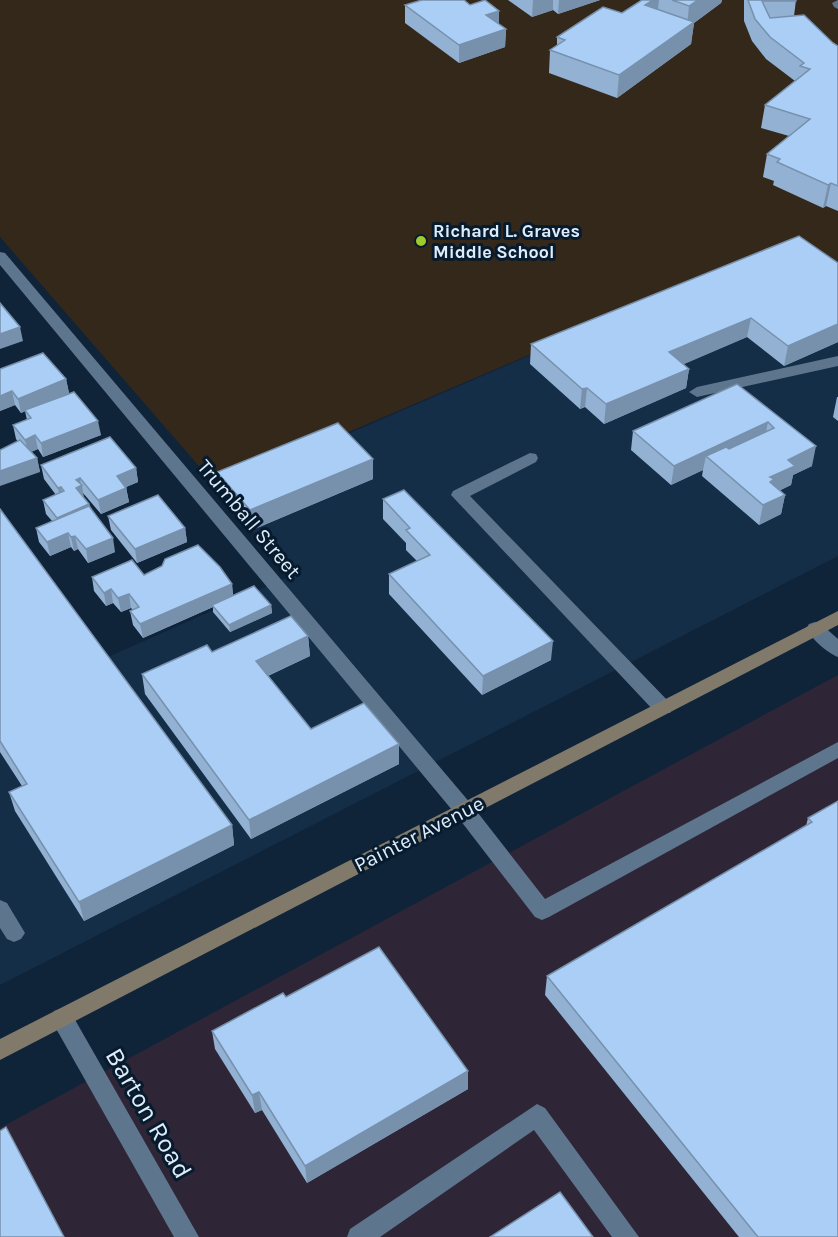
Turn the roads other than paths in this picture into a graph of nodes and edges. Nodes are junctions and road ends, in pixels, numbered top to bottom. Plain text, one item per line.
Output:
1 (0, 256) edge
2 (838, 361) edge
3 (697, 392) dead end
4 (530, 458) dead end
5 (838, 617) edge
6 (815, 629) junction
7 (838, 650) edge
8 (663, 708) junction
9 (838, 749) edge
10 (464, 810) junction
11 (0, 909) edge
12 (14, 933) dead end
13 (62, 1018) junction
14 (0, 1050) edge
15 (187, 1237) edge
16 (359, 1237) edge
17 (627, 1237) edge

1 - 10 street, Trumball Street
2 - 3 street
4 - 8 street
5 - 6 street, Painter Avenue
6 - 7 street
6 - 8 street, Painter Avenue
8 - 10 street, Painter Avenue
9 - 10 street, Trumball Street
10 - 13 street, Painter Avenue
11 - 12 street
13 - 14 street, Painter Avenue
13 - 15 street, Barton Road
16 - 17 street

